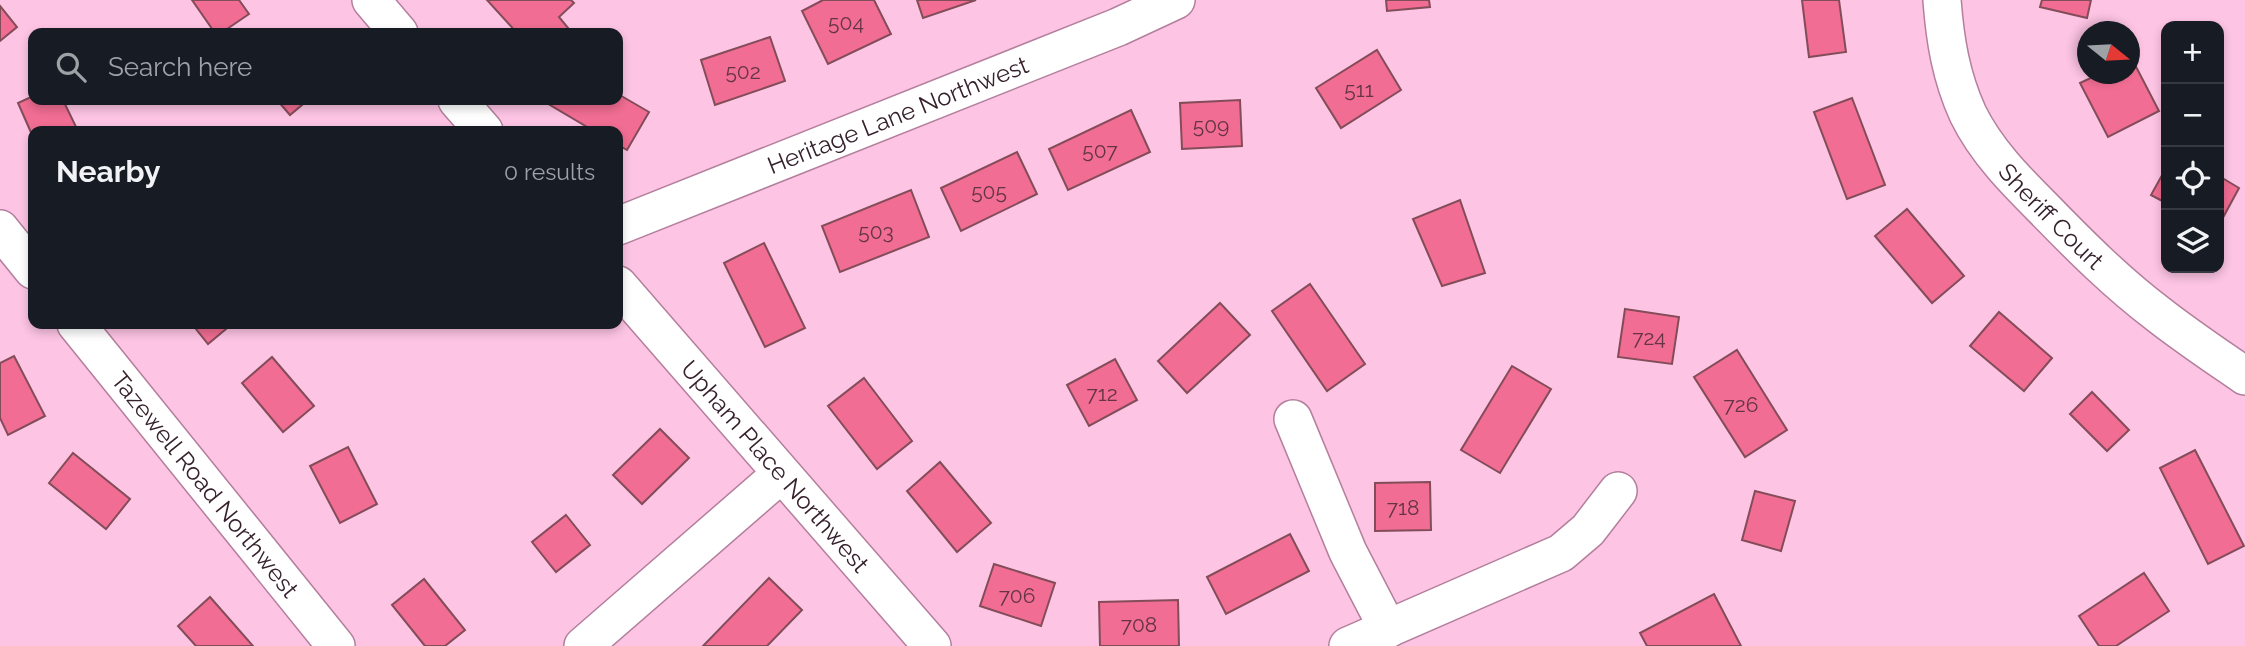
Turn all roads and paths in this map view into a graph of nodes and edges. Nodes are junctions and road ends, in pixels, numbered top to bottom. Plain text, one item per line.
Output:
1 (370, 0) edge
2 (1176, 0) edge
3 (1942, 0) edge
4 (395, 28) edge
5 (461, 105) edge
6 (480, 126) edge
7 (623, 224) edge
8 (0, 229) edge
9 (28, 264) edge
10 (623, 291) edge
11 (80, 329) edge
12 (2245, 376) edge
13 (1293, 419) dead end
14 (781, 474) junction
15 (1618, 491) dead end
16 (1388, 629) junction
17 (336, 646) edge
18 (583, 646) edge
19 (932, 646) edge
20 (1348, 646) edge

1 - 4 street
2 - 7 street, Heritage Lane Northwest
3 - 12 street, Sheriff Court
5 - 6 street
8 - 9 street
10 - 14 street, Upham Place Northwest
11 - 17 street, Tazewell Road Northwest
13 - 16 street
14 - 18 street
14 - 19 street, Upham Place Northwest
15 - 16 street
16 - 20 street

